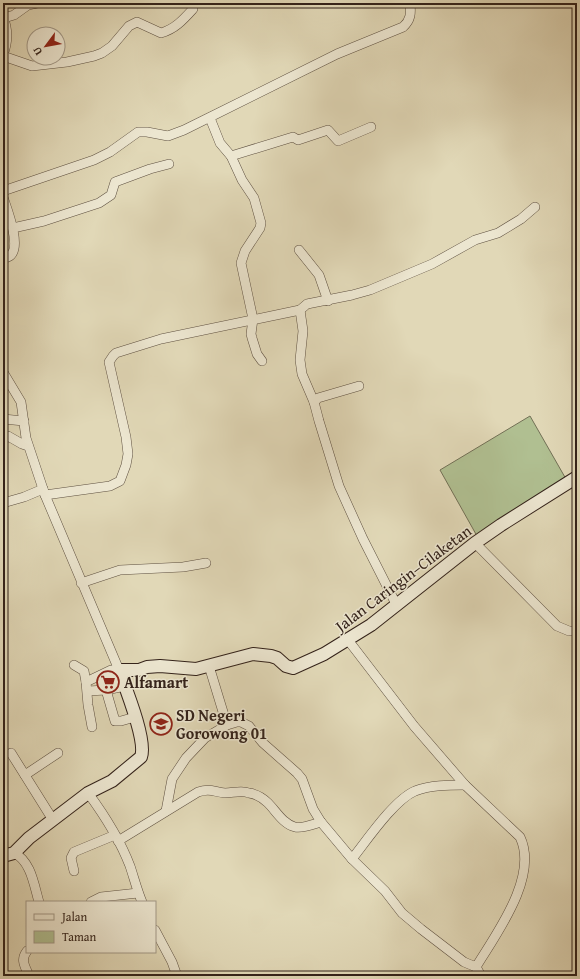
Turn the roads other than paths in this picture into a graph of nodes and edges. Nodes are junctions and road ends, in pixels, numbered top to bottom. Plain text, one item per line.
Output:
1 (38, 3) edge
2 (192, 3) edge
3 (410, 3) edge
4 (3, 17) edge
5 (3, 55) edge
6 (210, 118) junction
7 (371, 127) dead end
8 (231, 156) junction
9 (169, 164) dead end
10 (3, 191) edge
11 (3, 197) edge
12 (535, 207) dead end
13 (13, 228) junction
14 (299, 250) dead end
15 (3, 259) edge
16 (328, 301) junction
17 (300, 310) junction
18 (253, 319) junction
19 (262, 361) dead end
20 (3, 372) edge
21 (359, 386) dead end
22 (314, 402) junction
23 (3, 419) edge
24 (24, 420) junction
25 (3, 440) edge
26 (28, 446) junction
27 (577, 478) edge
28 (44, 492) junction
29 (3, 503) edge
30 (475, 543) junction
31 (206, 563) dead end
32 (81, 583) junction
33 (397, 606) junction
34 (577, 632) edge
35 (348, 640) junction
36 (74, 665) dead end
37 (208, 666) junction
38 (120, 670) junction
39 (125, 686) junction
40 (87, 687) junction
41 (106, 690) junction
42 (135, 716) junction
43 (227, 725) junction
44 (92, 727) dead end
45 (10, 753) dead end
46 (58, 753) dead end
47 (25, 775) junction
48 (464, 785) junction
49 (88, 793) junction
50 (166, 811) junction
51 (53, 820) junction
52 (322, 822) junction
53 (117, 838) junction
54 (9, 854) edge
55 (352, 859) junction
56 (74, 871) dead end
57 (138, 893) junction
58 (39, 901) edge
59 (93, 901) edge
60 (142, 901) edge
61 (156, 932) edge
62 (26, 952) edge
63 (476, 967) junction
64 (29, 976) edge
65 (177, 976) edge
66 (481, 976) edge

1 - 4 street
2 - 5 street
3 - 6 street
4 - 5 street
6 - 8 street
6 - 10 street
7 - 8 street
8 - 18 street
9 - 13 street
11 - 13 street
12 - 16 street
13 - 15 street
14 - 16 street
16 - 17 street
17 - 18 street
17 - 22 street
18 - 19 street
18 - 28 street
20 - 24 street
21 - 22 street
22 - 33 street
23 - 24 street
24 - 26 street
25 - 26 street
26 - 28 street
27 - 30 street, Jalan Caringin–Cilaketan
28 - 29 street
28 - 32 street
30 - 33 street, Jalan Caringin–Cilaketan
30 - 34 street
31 - 32 street
32 - 38 street
33 - 35 street, Jalan Caringin–Cilaketan
35 - 37 street, Jalan Caringin–Cilaketan
35 - 48 street
36 - 40 street
37 - 38 street, Jalan Caringin–Cilaketan
37 - 43 street
38 - 39 street
38 - 40 street
39 - 41 street
39 - 42 street
40 - 41 street
40 - 44 street
41 - 42 street
42 - 49 street
43 - 50 street
43 - 52 street
45 - 47 street
46 - 47 street
47 - 51 street
48 - 55 street
48 - 63 street
49 - 51 street
49 - 53 street
50 - 52 street
50 - 53 street
51 - 54 street
52 - 55 street
53 - 56 street
53 - 57 street
54 - 58 street
55 - 63 street
57 - 59 street
57 - 60 street
61 - 65 street
62 - 64 street
63 - 66 street

